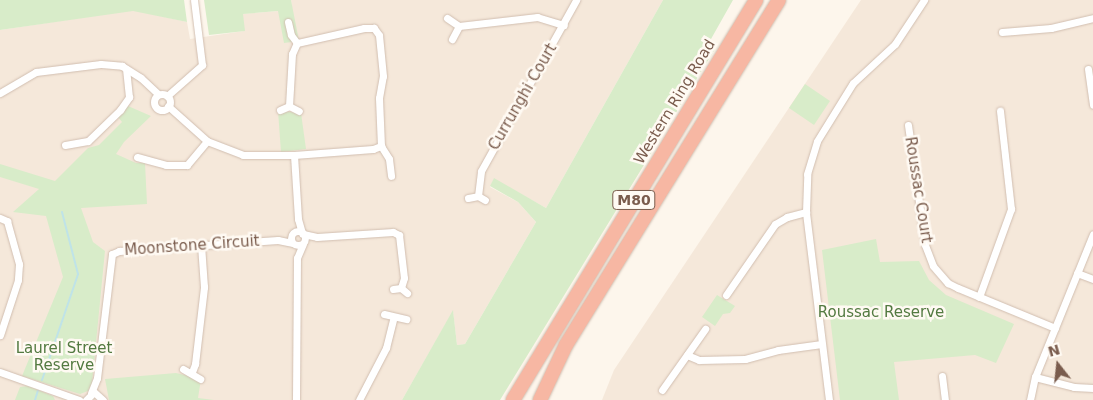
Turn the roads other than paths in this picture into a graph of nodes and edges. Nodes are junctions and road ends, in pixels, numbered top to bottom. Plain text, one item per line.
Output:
1 (194, 0) edge
2 (576, 0) edge
3 (756, 0) edge
4 (780, 0) edge
5 (924, 0) edge
6 (447, 18) dead end
7 (1093, 18) edge
8 (288, 22) dead end
9 (564, 25) junction
10 (460, 26) junction
11 (1002, 32) dead end
12 (452, 39) dead end
13 (297, 43) junction
14 (126, 69) junction
15 (1088, 69) dead end
16 (0, 93) edge
17 (158, 94) junction
18 (167, 96) junction
19 (1093, 105) edge
20 (168, 106) junction
21 (289, 106) junction
22 (280, 110) dead end
23 (299, 111) dead end
24 (1000, 111) dead end
25 (908, 125) dead end
26 (207, 140) junction
27 (65, 145) dead end
28 (380, 146) junction
29 (294, 155) junction
30 (137, 157) dead end
31 (391, 176) dead end
32 (468, 198) dead end
33 (806, 212) junction
34 (0, 218) edge
35 (298, 218) junction
36 (293, 234) junction
37 (1093, 234) edge
38 (303, 238) junction
39 (278, 240) junction
40 (293, 243) junction
41 (201, 245) junction
42 (298, 258) junction
43 (1077, 273) junction
44 (1093, 279) edge
45 (393, 290) dead end
46 (726, 295) dead end
47 (979, 297) junction
48 (384, 314) dead end
49 (394, 317) junction
50 (406, 319) dead end
51 (1055, 328) junction
52 (705, 329) dead end
53 (0, 335) edge
54 (822, 344) junction
55 (686, 355) junction
56 (183, 369) dead end
57 (0, 372) edge
58 (192, 372) junction
59 (942, 376) dead end
60 (1035, 377) junction
61 (97, 378) junction
62 (200, 379) dead end
63 (1093, 388) edge
64 (662, 390) dead end
65 (89, 396) edge
66 (76, 398) edge
67 (102, 398) edge
68 (296, 400) edge
69 (359, 400) edge
70 (513, 400) edge
71 (540, 400) edge
72 (829, 400) edge
73 (945, 400) edge
74 (1030, 400) edge

1 - 18 street
2 - 9 street, Currunghi Court
3 - 70 highway, Western Ring Road / M80
4 - 71 highway, M80
5 - 33 street
6 - 10 street
7 - 11 street
8 - 13 street
9 - 10 street
9 - 32 street, Currunghi Court
10 - 12 street
13 - 21 street
13 - 28 street
14 - 16 street
14 - 17 street
14 - 27 street
15 - 19 street
17 - 18 street
17 - 20 street
18 - 20 street
20 - 26 street
21 - 22 street
21 - 23 street
24 - 47 street
25 - 47 street, Roussac Court
26 - 29 street
26 - 30 street
28 - 29 street
28 - 31 street
29 - 35 street
33 - 46 street
33 - 54 street
34 - 53 street
35 - 36 street
35 - 38 street
36 - 38 street
36 - 39 street, Moonstone Circuit
36 - 40 street
37 - 43 street
38 - 40 street, Moonstone Circuit
38 - 42 street
38 - 45 street
39 - 40 street, Moonstone Circuit
39 - 41 street, Moonstone Circuit
40 - 42 street
41 - 58 street
41 - 61 street, Moonstone Circuit
42 - 68 street
43 - 44 street
43 - 51 street
47 - 51 street, Roussac Court
48 - 49 street
49 - 50 street
49 - 69 street
51 - 60 street
52 - 55 street
54 - 55 street
54 - 72 street
55 - 64 street
56 - 58 street
57 - 66 street
58 - 62 street
59 - 73 street
60 - 63 street
60 - 74 street
61 - 65 street, Moonstone Circuit
61 - 67 street, Moonstone Circuit
65 - 66 street
65 - 67 street

